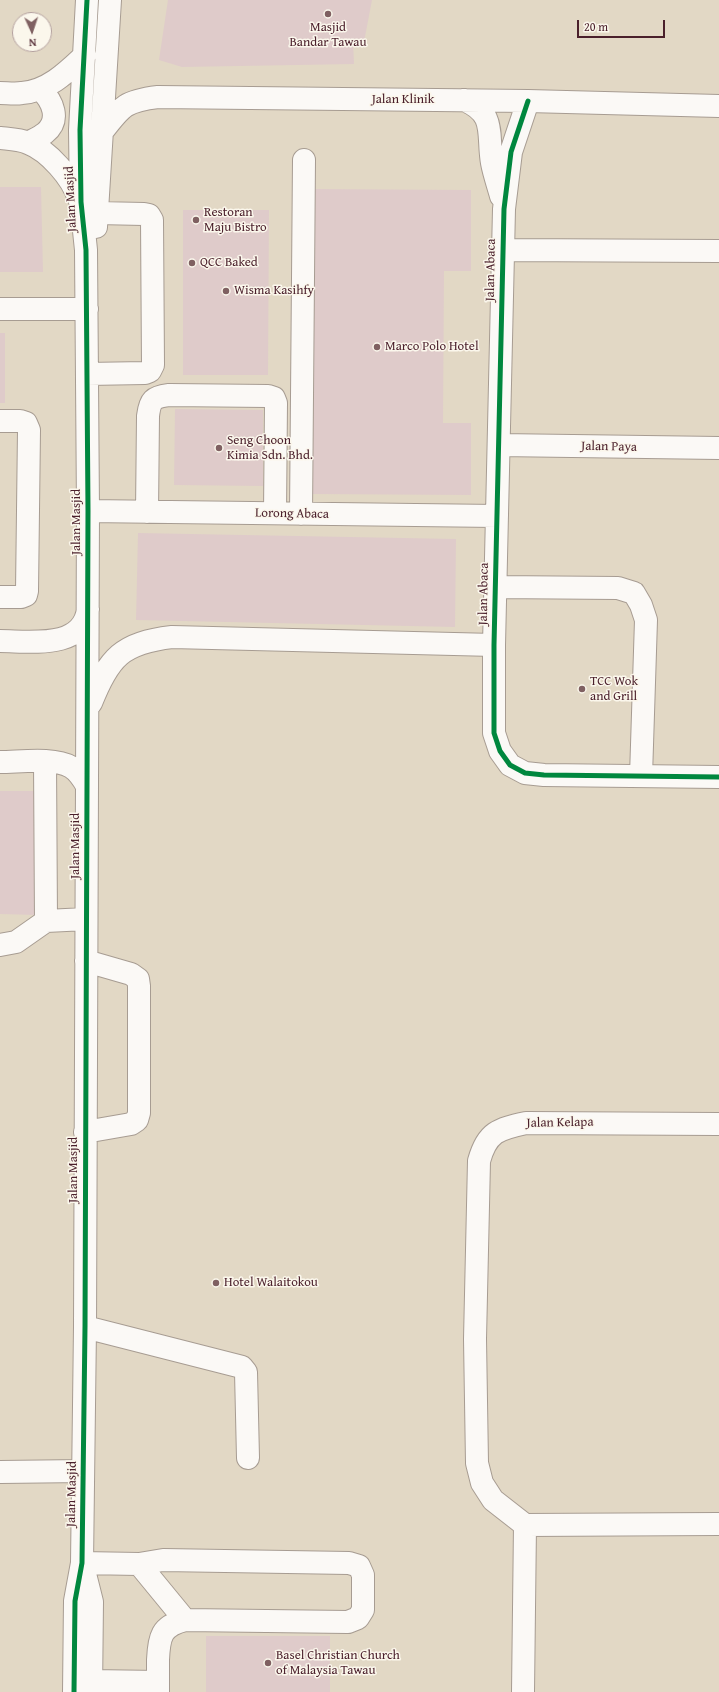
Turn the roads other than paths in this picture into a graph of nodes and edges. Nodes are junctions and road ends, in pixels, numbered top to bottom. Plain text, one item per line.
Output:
1 (87, 0) edge
2 (110, 0) edge
3 (85, 55) junction
4 (40, 89) junction
5 (0, 93) edge
6 (464, 100) junction
7 (528, 101) junction
8 (719, 106) edge
9 (102, 132) junction
10 (0, 138) edge
11 (28, 143) junction
12 (304, 160) dead end
13 (89, 207) junction
14 (504, 208) junction
15 (502, 250) junction
16 (719, 251) edge
17 (0, 309) edge
18 (87, 309) junction
19 (87, 374) junction
20 (0, 421) edge
21 (498, 445) junction
22 (719, 448) edge
23 (88, 511) junction
24 (147, 512) junction
25 (275, 513) junction
26 (301, 514) junction
27 (497, 516) junction
28 (495, 587) junction
29 (0, 597) edge
30 (88, 606) junction
31 (0, 641) edge
32 (494, 645) junction
33 (88, 711) junction
34 (0, 762) edge
35 (45, 762) junction
36 (641, 776) junction
37 (719, 777) edge
38 (87, 786) junction
39 (86, 919) junction
40 (46, 920) junction
41 (0, 945) edge
42 (86, 961) junction
43 (719, 1124) edge
44 (85, 1132) junction
45 (85, 1326) junction
46 (248, 1458) dead end
47 (83, 1471) junction
48 (0, 1472) edge
49 (719, 1524) edge
50 (525, 1525) junction
51 (82, 1563) junction
52 (139, 1564) junction
53 (185, 1620) junction
54 (158, 1687) edge
55 (85, 1688) edge
56 (523, 1692) edge

1 - 3 street, Jalan Masjid
2 - 9 street
3 - 4 street
3 - 13 street, Jalan Masjid
4 - 5 street
4 - 11 street
6 - 7 street, Jalan Klinik
6 - 9 street, Jalan Klinik
6 - 14 street
7 - 8 street, Jalan Klinik
7 - 14 street
9 - 13 street
10 - 11 street
11 - 13 street
12 - 26 street
13 - 18 street, Jalan Masjid
13 - 19 street
14 - 15 street, Jalan Abaca
15 - 16 street
15 - 21 street, Jalan Abaca
17 - 18 street
18 - 19 street, Jalan Masjid
19 - 23 street, Jalan Masjid
20 - 29 street
21 - 22 street, Jalan Paya
21 - 27 street, Jalan Abaca
23 - 24 street, Lorong Abaca
23 - 30 street, Jalan Masjid
24 - 25 street, Lorong Abaca
24 - 25 street
25 - 26 street, Lorong Abaca
26 - 27 street, Lorong Abaca
27 - 28 street, Jalan Abaca
28 - 32 street, Jalan Abaca
28 - 36 street
30 - 31 street
30 - 33 street, Jalan Masjid
32 - 33 street
32 - 36 street, Jalan Abaca
33 - 38 street, Jalan Masjid
34 - 35 street
35 - 38 street
35 - 40 street
36 - 37 street, Jalan Abaca
38 - 39 street, Jalan Masjid
39 - 40 street
39 - 42 street, Jalan Masjid
40 - 41 street
42 - 44 street, Jalan Masjid
42 - 44 street
43 - 50 street, Jalan Kelapa
44 - 45 street, Jalan Masjid
45 - 46 street
45 - 47 street, Jalan Masjid
47 - 48 street
47 - 51 street, Jalan Masjid
49 - 50 street
50 - 56 street
51 - 52 street
51 - 55 street, Jalan Masjid
52 - 53 street
52 - 53 street
53 - 54 street
54 - 55 street

